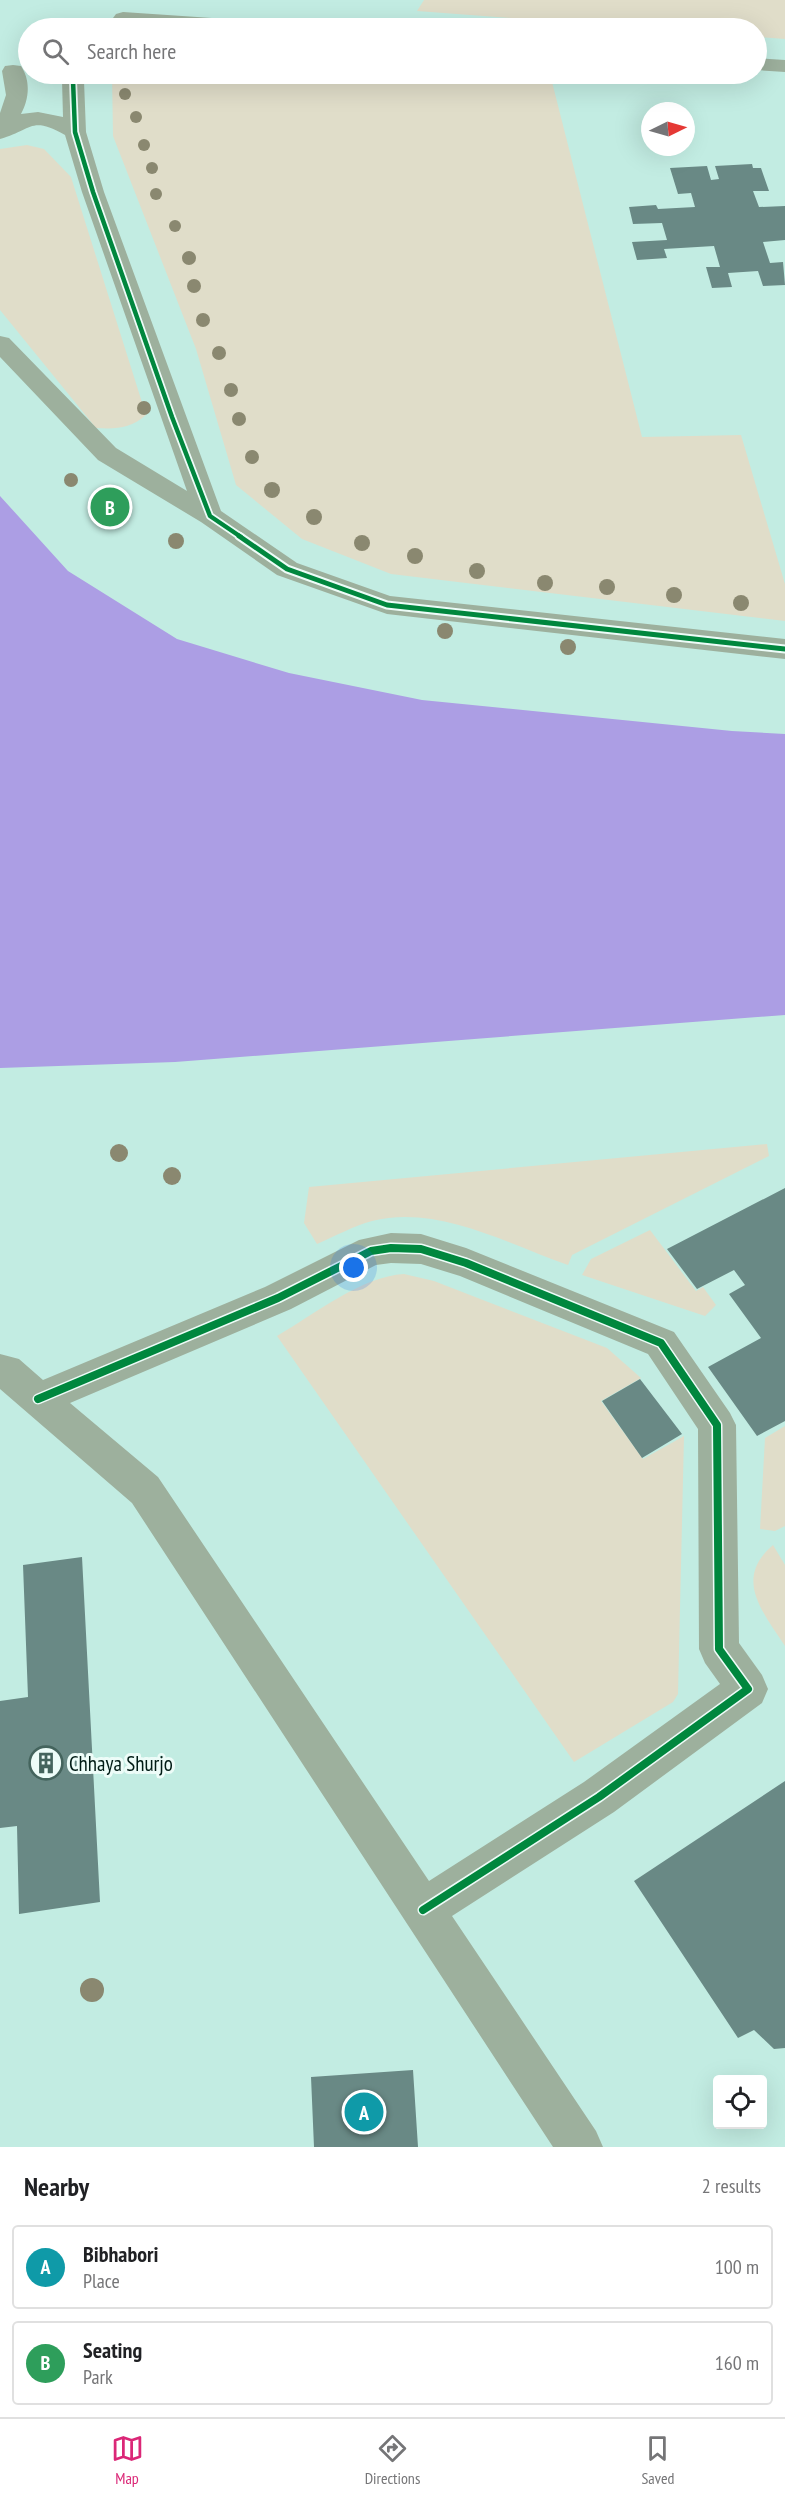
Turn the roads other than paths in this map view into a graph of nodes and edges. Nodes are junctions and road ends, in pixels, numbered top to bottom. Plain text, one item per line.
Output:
1 (143, 0) edge
2 (123, 18) edge
3 (767, 65) edge
4 (785, 66) edge
5 (13, 71) dead end
6 (18, 84) edge
7 (18, 84) edge
8 (73, 84) edge
9 (1, 131) edge
10 (75, 132) junction
11 (0, 343) edge
12 (210, 516) junction
13 (785, 649) edge
14 (0, 1370) edge
15 (38, 1399) junction
16 (423, 1910) junction
17 (580, 2147) edge

1 - 2 street
3 - 4 street
5 - 6 street
7 - 9 street
8 - 10 street
9 - 10 street
10 - 12 street
11 - 12 street
12 - 13 street
14 - 15 street
15 - 16 street
15 - 16 street
16 - 17 street

